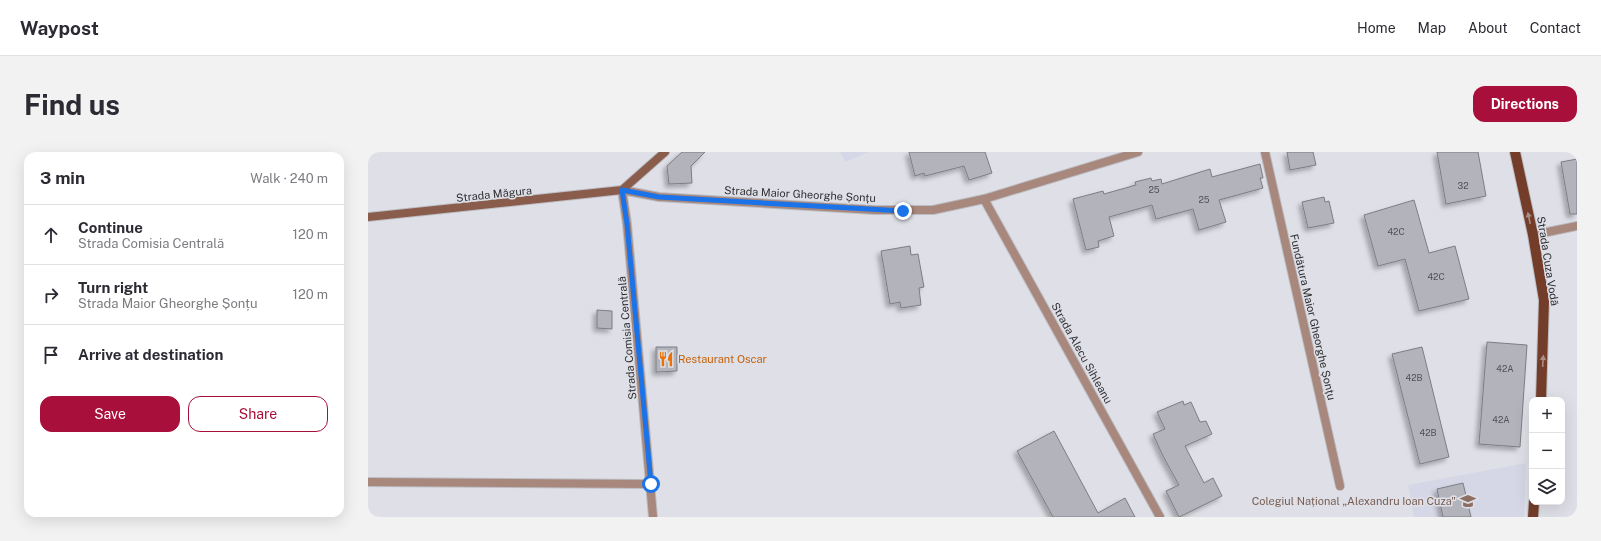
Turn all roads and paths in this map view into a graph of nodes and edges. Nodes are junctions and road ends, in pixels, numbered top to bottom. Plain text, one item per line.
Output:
1 (665, 152) edge
2 (1138, 152) edge
3 (1265, 152) edge
4 (1515, 152) edge
5 (622, 190) junction
6 (984, 199) junction
7 (368, 217) edge
8 (1577, 226) edge
9 (1533, 234) junction
10 (1541, 397) edge
11 (368, 482) edge
12 (651, 484) junction
13 (1340, 486) dead end
14 (1534, 505) edge
15 (653, 517) edge
16 (1160, 517) edge
17 (1533, 517) edge

1 - 5 main road
2 - 6 street, Strada Maior Gheorghe Șonțu
3 - 13 street, Fundătura Maior Gheorghe Șonțu
9 -> 4 main road, Strada Cuza Vodă
5 - 6 street, Strada Maior Gheorghe Șonțu
5 - 7 main road, Strada Măgura
5 - 12 street, Strada Comisia Centrală
6 - 16 street, Strada Alecu Sihleanu
8 - 9 street
10 -> 9 main road, Strada Cuza Vodă
11 - 12 street
12 - 15 street, Strada Comisia Centrală
14 - 17 main road

